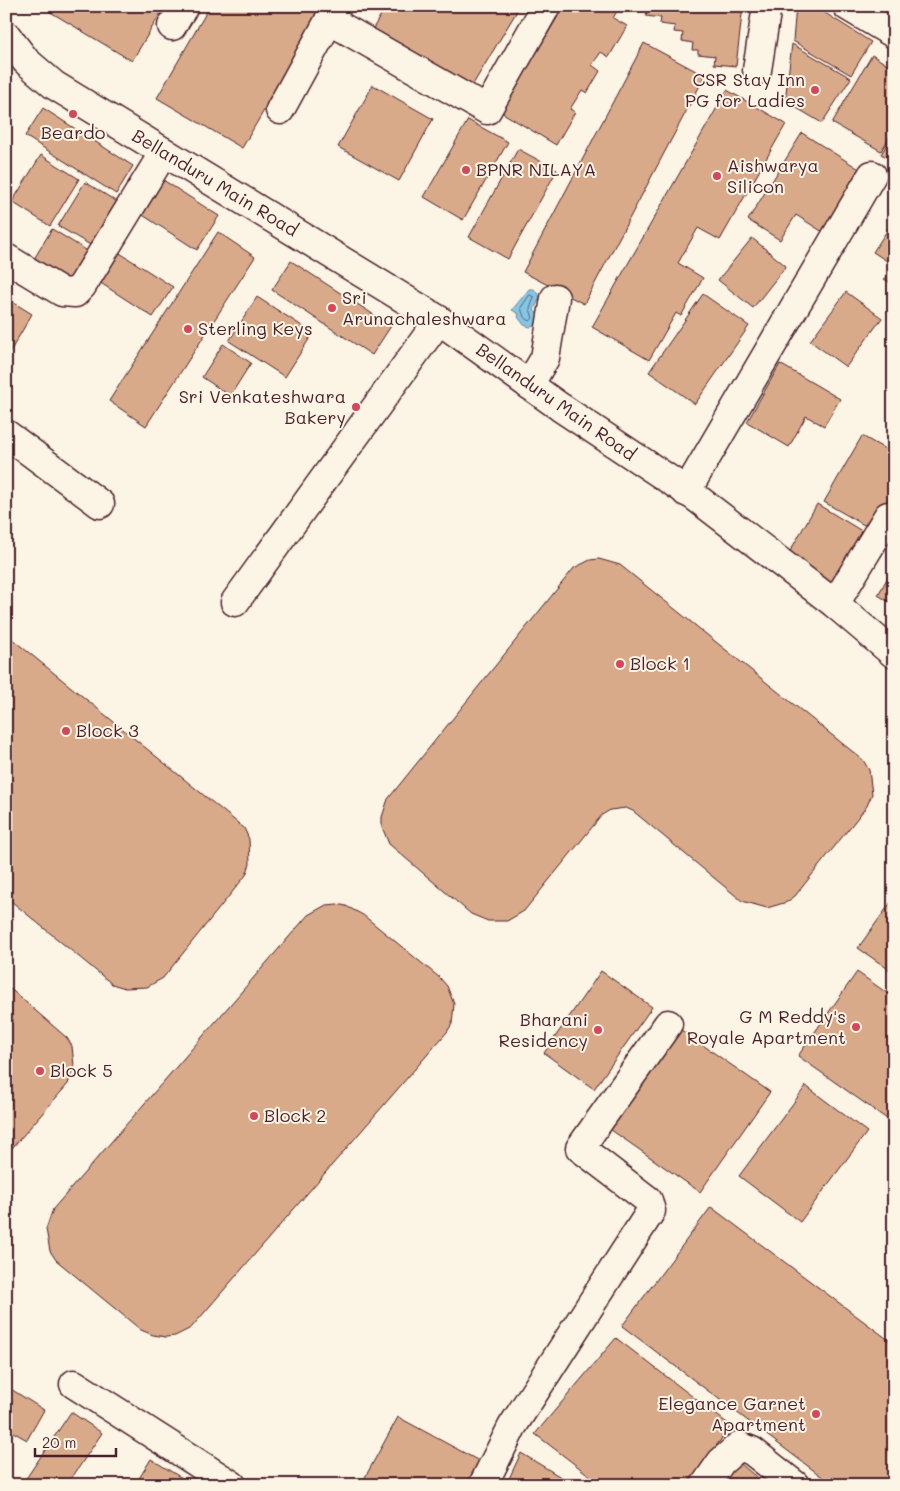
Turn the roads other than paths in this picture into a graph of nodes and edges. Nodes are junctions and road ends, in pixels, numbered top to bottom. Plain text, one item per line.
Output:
1 (767, 6) edge
2 (847, 6) edge
3 (545, 7) edge
4 (333, 13) edge
5 (894, 34) edge
6 (6, 35) edge
7 (757, 70) dead end
8 (280, 110) dead end
9 (164, 152) junction
10 (872, 175) dead end
11 (6, 258) edge
12 (555, 298) dead end
13 (439, 320) junction
14 (529, 385) junction
15 (6, 434) edge
16 (686, 492) junction
17 (100, 504) dead end
18 (888, 516) dead end
19 (235, 602) dead end
20 (834, 604) junction
21 (894, 654) edge
22 (668, 1024) dead end
23 (74, 1384) dead end
24 (232, 1485) edge
25 (483, 1485) edge
26 (704, 1485) edge
27 (796, 1485) edge

1 - 7 street
2 - 5 street
3 - 4 street
4 - 8 street
6 - 9 street, Bellanduru Main Road
9 - 11 street
9 - 13 street, Bellanduru Main Road
10 - 16 street
12 - 14 street
13 - 14 street, Bellanduru Main Road
13 - 19 street
14 - 16 street, Bellanduru Main Road
15 - 17 street
16 - 20 street, Bellanduru Main Road
18 - 20 street
20 - 21 street, Bellanduru Main Road
22 - 25 street
23 - 24 street
26 - 27 street

